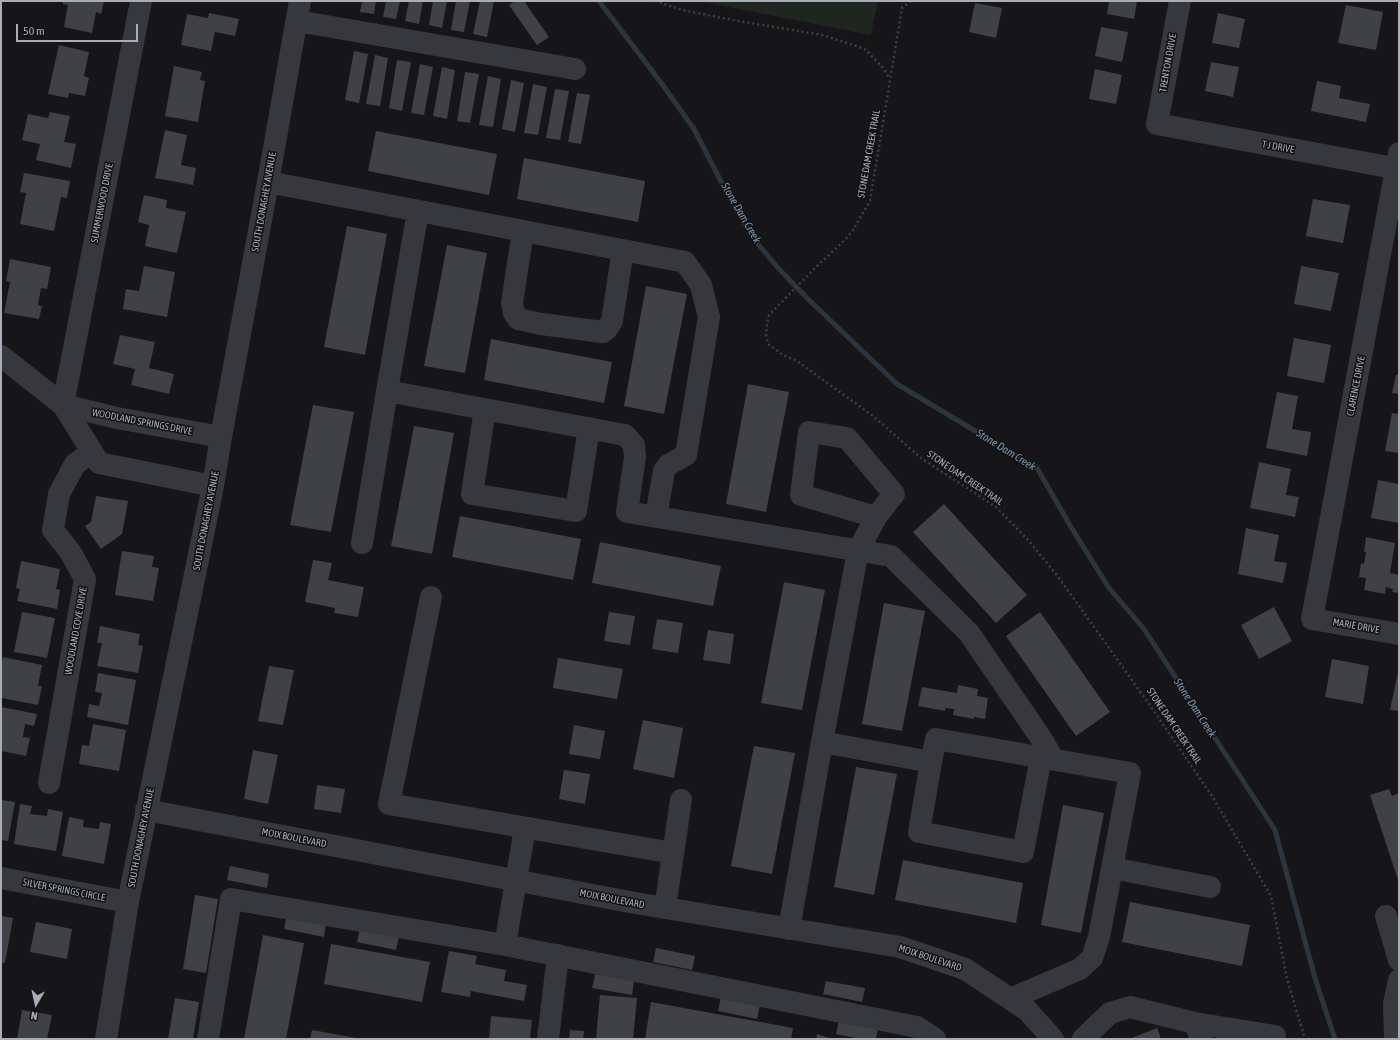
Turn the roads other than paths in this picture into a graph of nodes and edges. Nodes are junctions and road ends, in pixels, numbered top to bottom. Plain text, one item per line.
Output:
1 (141, 1) edge
2 (1180, 1) edge
3 (298, 11) edge
4 (576, 69) dead end
5 (1157, 124) joint
6 (1398, 163) edge
7 (268, 182) junction
8 (418, 211) junction
9 (523, 231) junction
10 (623, 250) junction
11 (1, 356) edge
12 (387, 391) junction
13 (63, 405) junction
14 (485, 409) junction
15 (589, 428) junction
16 (221, 437) junction
17 (92, 452) junction
18 (213, 486) junction
19 (656, 517) junction
20 (876, 517) junction
21 (362, 543) dead end
22 (858, 551) junction
23 (431, 597) dead end
24 (1312, 619) joint
25 (1399, 634) edge
26 (822, 742) junction
27 (1047, 758) junction
28 (931, 762) junction
29 (49, 783) dead end
30 (681, 800) dead end
31 (146, 810) junction
32 (525, 828) junction
33 (673, 853) junction
34 (1112, 868) junction
35 (1, 878) edge
36 (516, 881) junction
37 (1210, 886) dead end
38 (128, 902) junction
39 (664, 908) junction
40 (1386, 916) dead end
41 (790, 929) junction
42 (505, 945) junction
43 (558, 955) junction
44 (1399, 960) edge
45 (1399, 980) edge
46 (1010, 998) junction
47 (1198, 1031) edge
48 (1274, 1036) dead end
49 (106, 1039) edge
50 (208, 1039) edge
51 (548, 1039) edge
52 (935, 1039) edge
53 (1053, 1039) edge
54 (1083, 1039) edge
55 (1395, 1039) edge

1 - 13 street, SUMMERWOOD DRIVE
2 - 5 street, TRENTON DRIVE
3 - 4 street
3 - 7 street, SOUTH DONAGHEY AVENUE
5 - 6 street, T J DRIVE
6 - 24 street, CLARENCE DRIVE
7 - 8 street
7 - 16 street, SOUTH DONAGHEY AVENUE
8 - 9 street
8 - 12 street
9 - 10 street
9 - 10 street
10 - 19 street
11 - 13 street, WOODLAND SPRINGS DRIVE
12 - 14 street
12 - 21 street
13 - 16 street, WOODLAND SPRINGS DRIVE
13 - 17 street, WOODLAND SPRINGS DRIVE
14 - 15 street
14 - 15 street
15 - 19 street
16 - 18 street, SOUTH DONAGHEY AVENUE
17 - 18 street, WOODLAND SPRINGS DRIVE
17 - 29 street, WOODLAND COVE DRIVE
18 - 31 street, SOUTH DONAGHEY AVENUE
19 - 22 street
20 - 20 street
20 - 22 street
22 - 26 street
22 - 27 street
23 - 32 street
24 - 25 street, MARIE DRIVE
26 - 28 street
26 - 41 street
27 - 28 street
27 - 28 street
27 - 34 street
30 - 33 street
31 - 36 street, MOIX BOULEVARD
31 - 38 street, SOUTH DONAGHEY AVENUE
32 - 33 street
32 - 36 street
33 - 39 street
34 - 37 street
34 - 46 street
35 - 38 street, SILVER SPRINGS CIRCLE
36 - 39 street, MOIX BOULEVARD
36 - 42 street
38 - 49 street, SOUTH DONAGHEY AVENUE
39 - 41 street, MOIX BOULEVARD
40 - 44 street
41 - 46 street, MOIX BOULEVARD
42 - 43 street
42 - 50 street
43 - 51 street
43 - 52 street
45 - 55 street
46 - 53 street, MOIX BOULEVARD
47 - 48 street
47 - 54 street

